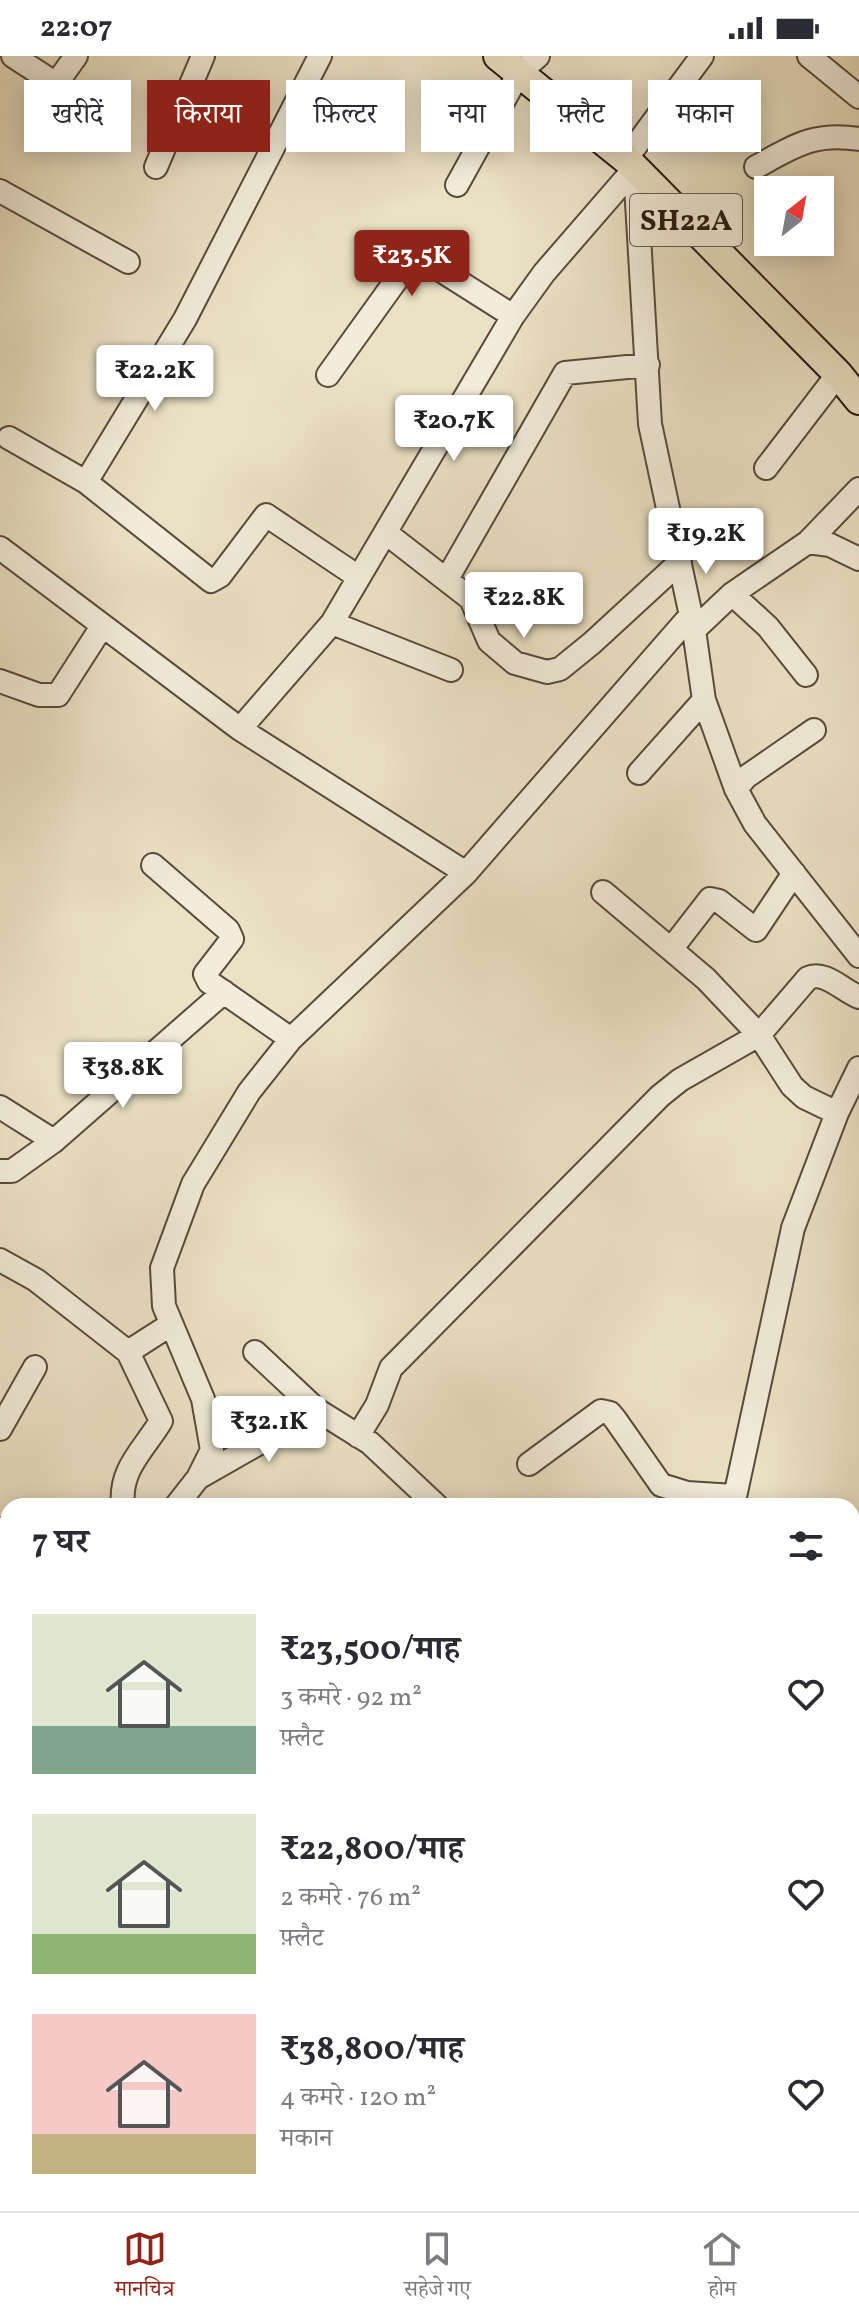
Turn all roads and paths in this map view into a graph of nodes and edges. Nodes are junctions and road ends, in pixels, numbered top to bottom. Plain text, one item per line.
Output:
1 (13, 56) edge
2 (76, 56) edge
3 (203, 56) edge
4 (320, 56) edge
5 (702, 56) edge
6 (809, 56) edge
7 (518, 62) edge
8 (859, 97) edge
9 (859, 139) edge
10 (631, 164) junction
11 (156, 167) dead end
12 (756, 167) dead end
13 (457, 185) dead end
14 (0, 191) edge
15 (128, 262) dead end
16 (513, 316) junction
17 (648, 365) junction
18 (838, 374) junction
19 (328, 375) dead end
20 (859, 400) edge
21 (9, 438) dead end
22 (766, 468) dead end
23 (86, 482) junction
24 (859, 489) edge
25 (386, 533) junction
26 (808, 542) junction
27 (0, 548) edge
28 (859, 559) edge
29 (680, 562) junction
30 (357, 576) junction
31 (447, 579) junction
32 (732, 594) junction
33 (692, 622) junction
34 (332, 623) junction
35 (101, 628) junction
36 (451, 670) dead end
37 (806, 675) dead end
38 (0, 681) edge
39 (704, 700) junction
40 (240, 729) junction
41 (814, 730) dead end
42 (639, 773) dead end
43 (736, 789) junction
44 (153, 865) dead end
45 (466, 873) junction
46 (794, 873) junction
47 (603, 892) dead end
48 (672, 948) junction
49 (859, 956) edge
50 (224, 992) junction
51 (859, 997) edge
52 (759, 1035) junction
53 (291, 1039) junction
54 (859, 1068) edge
55 (0, 1107) edge
56 (837, 1113) junction
57 (54, 1141) junction
58 (0, 1171) edge
59 (0, 1260) edge
60 (170, 1325) junction
61 (128, 1352) junction
62 (255, 1352) dead end
63 (35, 1367) dead end
64 (317, 1410) junction
65 (0, 1429) edge
66 (358, 1436) junction
67 (529, 1464) dead end
68 (198, 1478) junction
69 (124, 1498) edge
70 (182, 1498) edge
71 (428, 1498) edge
72 (716, 1498) edge
73 (735, 1498) edge

1 - 2 street
3 - 11 street
4 - 23 street
5 - 10 street
6 - 8 street
7 - 10 main road, SH22A
7 - 13 street
9 - 12 street
10 - 16 street
10 - 17 street
10 - 18 main road, SH22A
14 - 15 street
16 - 19 street
16 - 25 street
17 - 29 street
17 - 31 street
18 - 20 main road, SH22A
18 - 22 street
21 - 23 street
23 - 30 street
24 - 26 street
25 - 30 street
25 - 31 street
26 - 28 street
26 - 32 street
27 - 35 street
29 - 31 street
29 - 33 street
30 - 34 street
32 - 33 street
32 - 37 street
33 - 39 street
33 - 45 street
34 - 36 street
34 - 40 street
35 - 38 street
35 - 40 street
39 - 42 street
39 - 43 street
40 - 45 street
41 - 43 street
43 - 46 street
44 - 50 street
45 - 53 street
46 - 48 street
46 - 49 street
47 - 48 street
48 - 52 street
50 - 53 street
50 - 57 street
51 - 52 street
52 - 56 street
52 - 66 street
53 - 60 street
54 - 56 street
55 - 57 street
56 - 73 street
57 - 58 street
59 - 61 street
60 - 61 street
60 - 68 street
61 - 69 street
62 - 64 street
63 - 65 street
64 - 66 street
64 - 68 street
66 - 71 street
67 - 72 street
68 - 70 street

